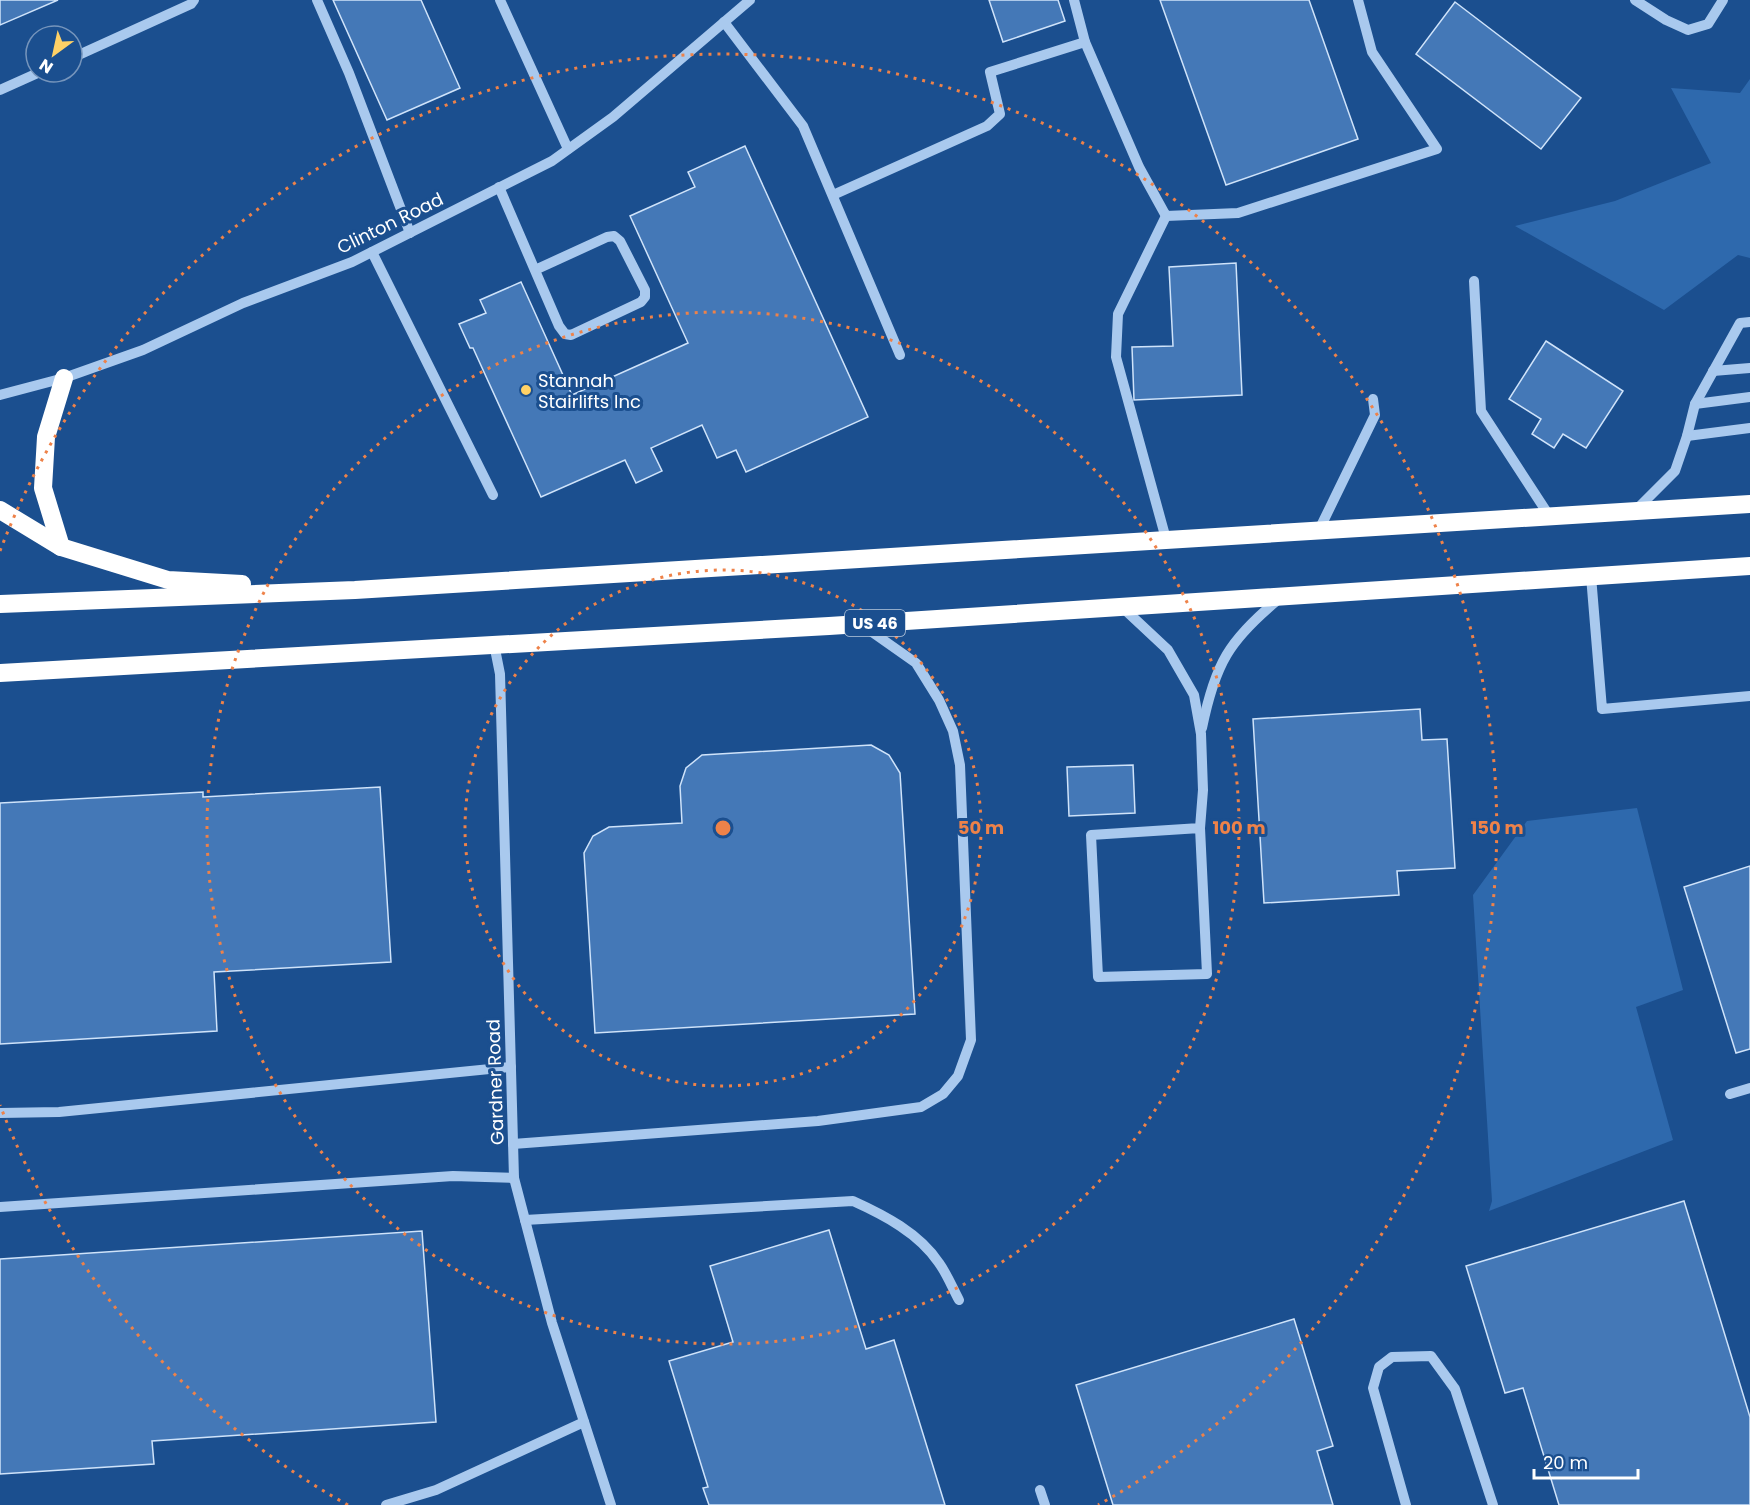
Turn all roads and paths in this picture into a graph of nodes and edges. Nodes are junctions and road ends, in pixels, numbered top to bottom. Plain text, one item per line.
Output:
1 (194, 0) edge
2 (317, 0) edge
3 (500, 0) edge
4 (750, 0) edge
5 (1074, 0) edge
6 (1358, 0) edge
7 (1635, 0) edge
8 (1723, 0) edge
9 (724, 22) junction
10 (1085, 42) junction
11 (84, 53) edge
12 (24, 79) edge
13 (0, 90) edge
14 (568, 149) junction
15 (499, 188) junction
16 (832, 195) junction
17 (1166, 216) junction
18 (410, 232) junction
19 (372, 252) junction
20 (535, 270) junction
21 (1474, 281) dead end
22 (1750, 322) edge
23 (900, 355) dead end
24 (1750, 368) edge
25 (1713, 371) junction
26 (64, 378) junction
27 (0, 395) edge
28 (1750, 397) edge
29 (1373, 399) dead end
30 (1695, 404) junction
31 (1750, 428) edge
32 (1687, 436) junction
33 (493, 495) dead end
34 (1750, 504) edge
35 (0, 510) edge
36 (1634, 512) junction
37 (1550, 516) junction
38 (1319, 530) junction
39 (1166, 539) junction
40 (61, 547) junction
41 (1750, 566) edge
42 (1592, 576) junction
43 (355, 590) junction
44 (1282, 596) junction
45 (0, 604) edge
46 (1121, 607) junction
47 (861, 624) junction
48 (494, 644) junction
49 (0, 673) edge
50 (1750, 696) edge
51 (1201, 734) junction
52 (1200, 828) junction
53 (511, 1067) junction
54 (1750, 1088) edge
55 (1730, 1094) dead end
56 (0, 1113) edge
57 (513, 1144) junction
58 (514, 1178) junction
59 (0, 1207) edge
60 (525, 1220) junction
61 (959, 1300) dead end
62 (584, 1422) junction
63 (1040, 1490) dead end
64 (386, 1505) edge
65 (611, 1505) edge
66 (1046, 1505) edge
67 (1406, 1505) edge
68 (1494, 1505) edge

1 - 11 street
2 - 18 street
3 - 14 street
4 - 9 street, Clinton Road
5 - 10 street
6 - 17 street
7 - 8 street
9 - 14 street, Clinton Road
9 - 16 street
10 - 16 street
10 - 17 street
12 - 13 street
14 - 15 street, Clinton Road
15 - 18 street, Clinton Road
15 - 20 street
16 - 23 street
17 - 39 street
18 - 19 street, Clinton Road
19 - 26 street, Clinton Road
19 - 33 street
20 - 20 street
21 - 37 street
22 - 25 street
24 - 25 street
25 - 30 street
26 - 27 street, Clinton Road
26 - 40 highway
28 - 30 street
29 - 38 street
30 - 32 street
31 - 32 street
32 - 36 street
34 - 36 highway
35 - 40 highway
36 - 37 highway
37 - 38 highway
38 - 39 highway
39 - 43 highway
40 - 43 highway
41 - 42 highway, US 46
42 - 44 highway, US 46
42 - 50 street
43 - 45 highway
44 - 46 highway, US 46
44 - 51 street
46 - 47 highway, US 46
46 - 51 street
47 - 48 highway, US 46
47 - 57 street
48 - 49 highway, US 46
48 - 53 street, Gardner Road
51 - 52 street
52 - 52 street
53 - 56 street
53 - 57 street, Gardner Road
54 - 55 street
57 - 58 street, Gardner Road
58 - 59 street
58 - 60 street, Gardner Road
60 - 61 street
60 - 62 street, Gardner Road
62 - 64 street
62 - 65 street, Gardner Road
63 - 66 street
67 - 68 street

